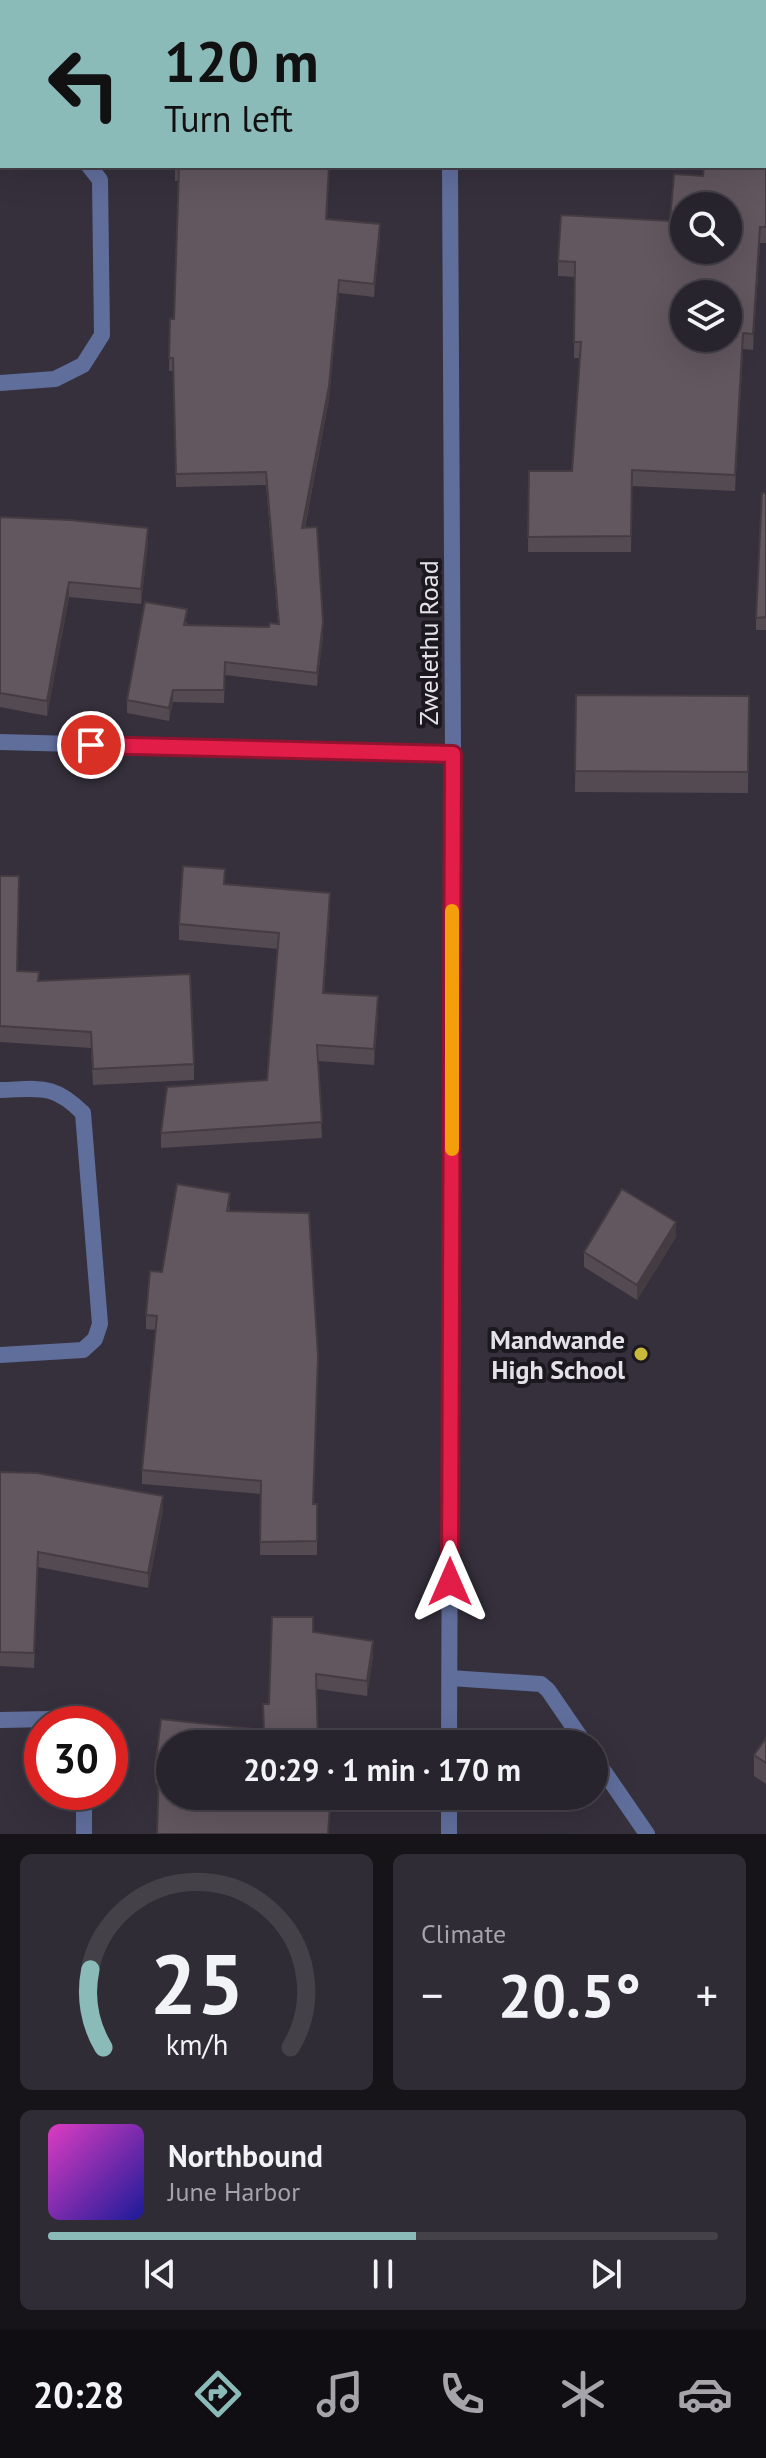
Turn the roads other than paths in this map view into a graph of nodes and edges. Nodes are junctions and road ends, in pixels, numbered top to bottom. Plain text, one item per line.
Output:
1 (91, 168) edge
2 (450, 168) edge
3 (0, 383) edge
4 (0, 742) edge
5 (453, 754) junction
6 (0, 1090) edge
7 (0, 1355) edge
8 (450, 1678) junction
9 (0, 1720) edge
10 (24, 1720) edge
11 (449, 1730) edge
12 (575, 1730) edge
13 (608, 1777) edge
14 (84, 1810) edge
15 (449, 1810) edge
16 (84, 1834) edge
17 (449, 1834) edge
18 (647, 1834) edge

1 - 3 street
2 - 5 street, Zwelethu Road
4 - 5 street
5 - 8 street, Zwelethu Road
6 - 7 street
8 - 11 street, Zwelethu Road
8 - 12 street
9 - 10 street
13 - 18 street
14 - 16 street
15 - 17 street

